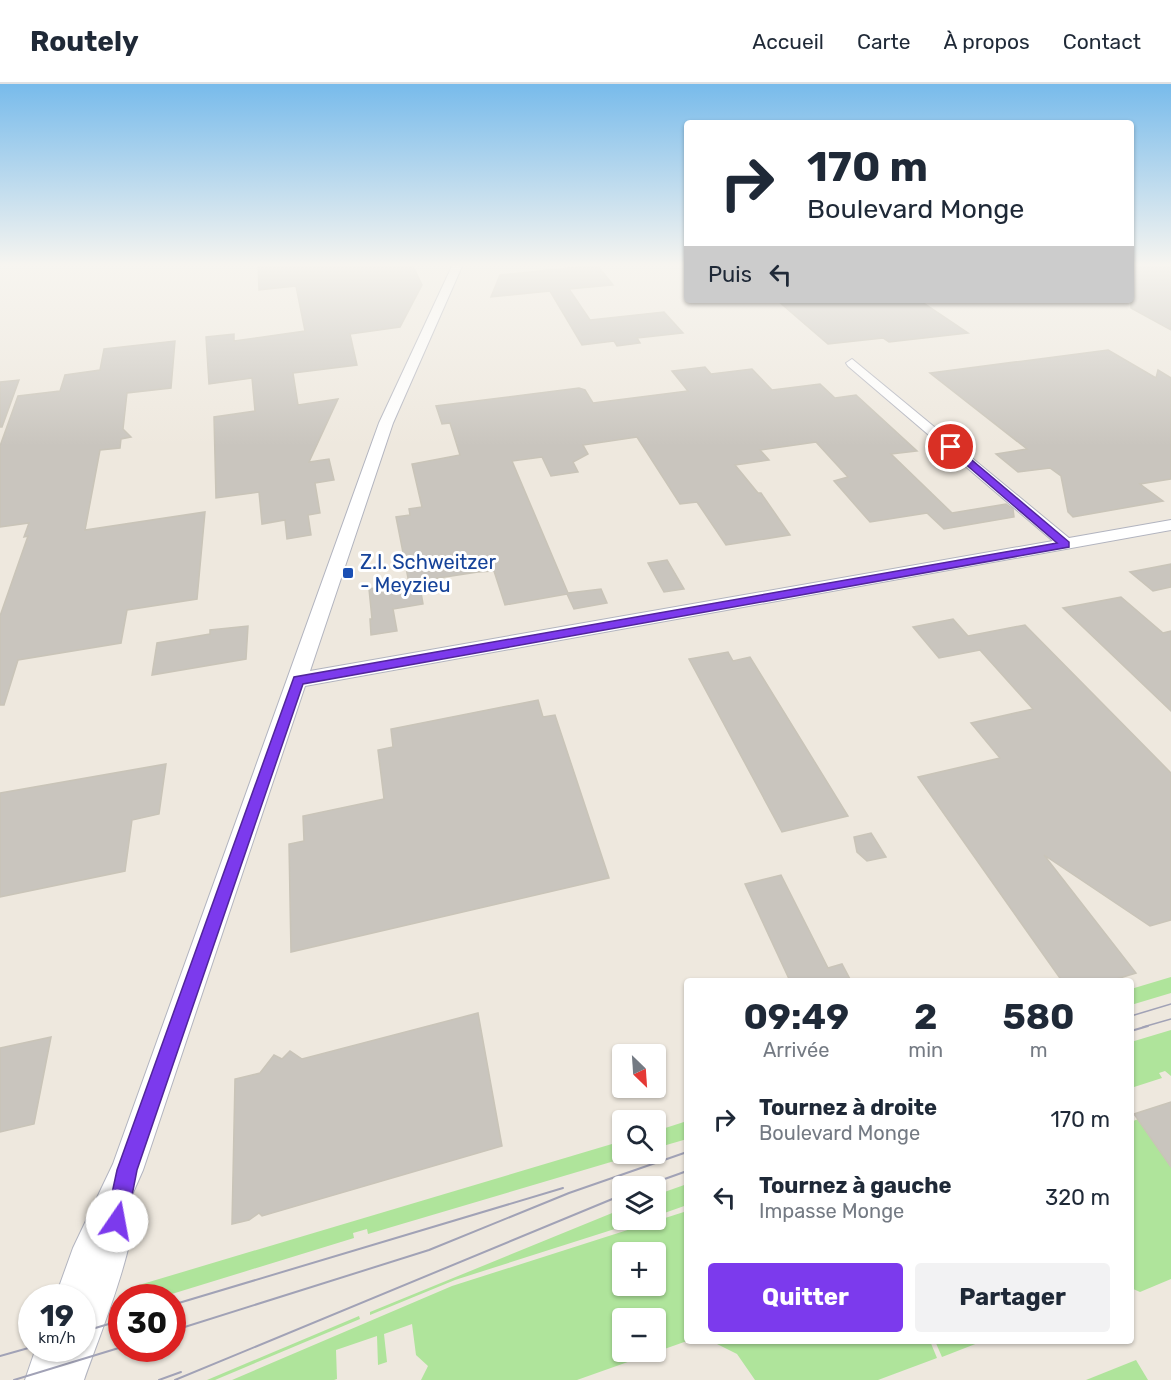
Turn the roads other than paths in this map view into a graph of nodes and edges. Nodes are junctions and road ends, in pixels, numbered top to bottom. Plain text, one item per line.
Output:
1 (429, 324) edge
2 (852, 363) dead end
3 (1171, 525) edge
4 (1066, 544) junction
5 (298, 680) junction
6 (127, 1170) junction
7 (77, 1284) edge
8 (96, 1294) edge
9 (49, 1362) edge
10 (72, 1362) edge
11 (43, 1380) edge
12 (66, 1380) edge

1 - 5 street
2 - 4 street
3 - 4 street
4 - 5 street
5 - 6 street
6 - 7 street
6 - 8 street
9 - 11 street
10 - 12 street

